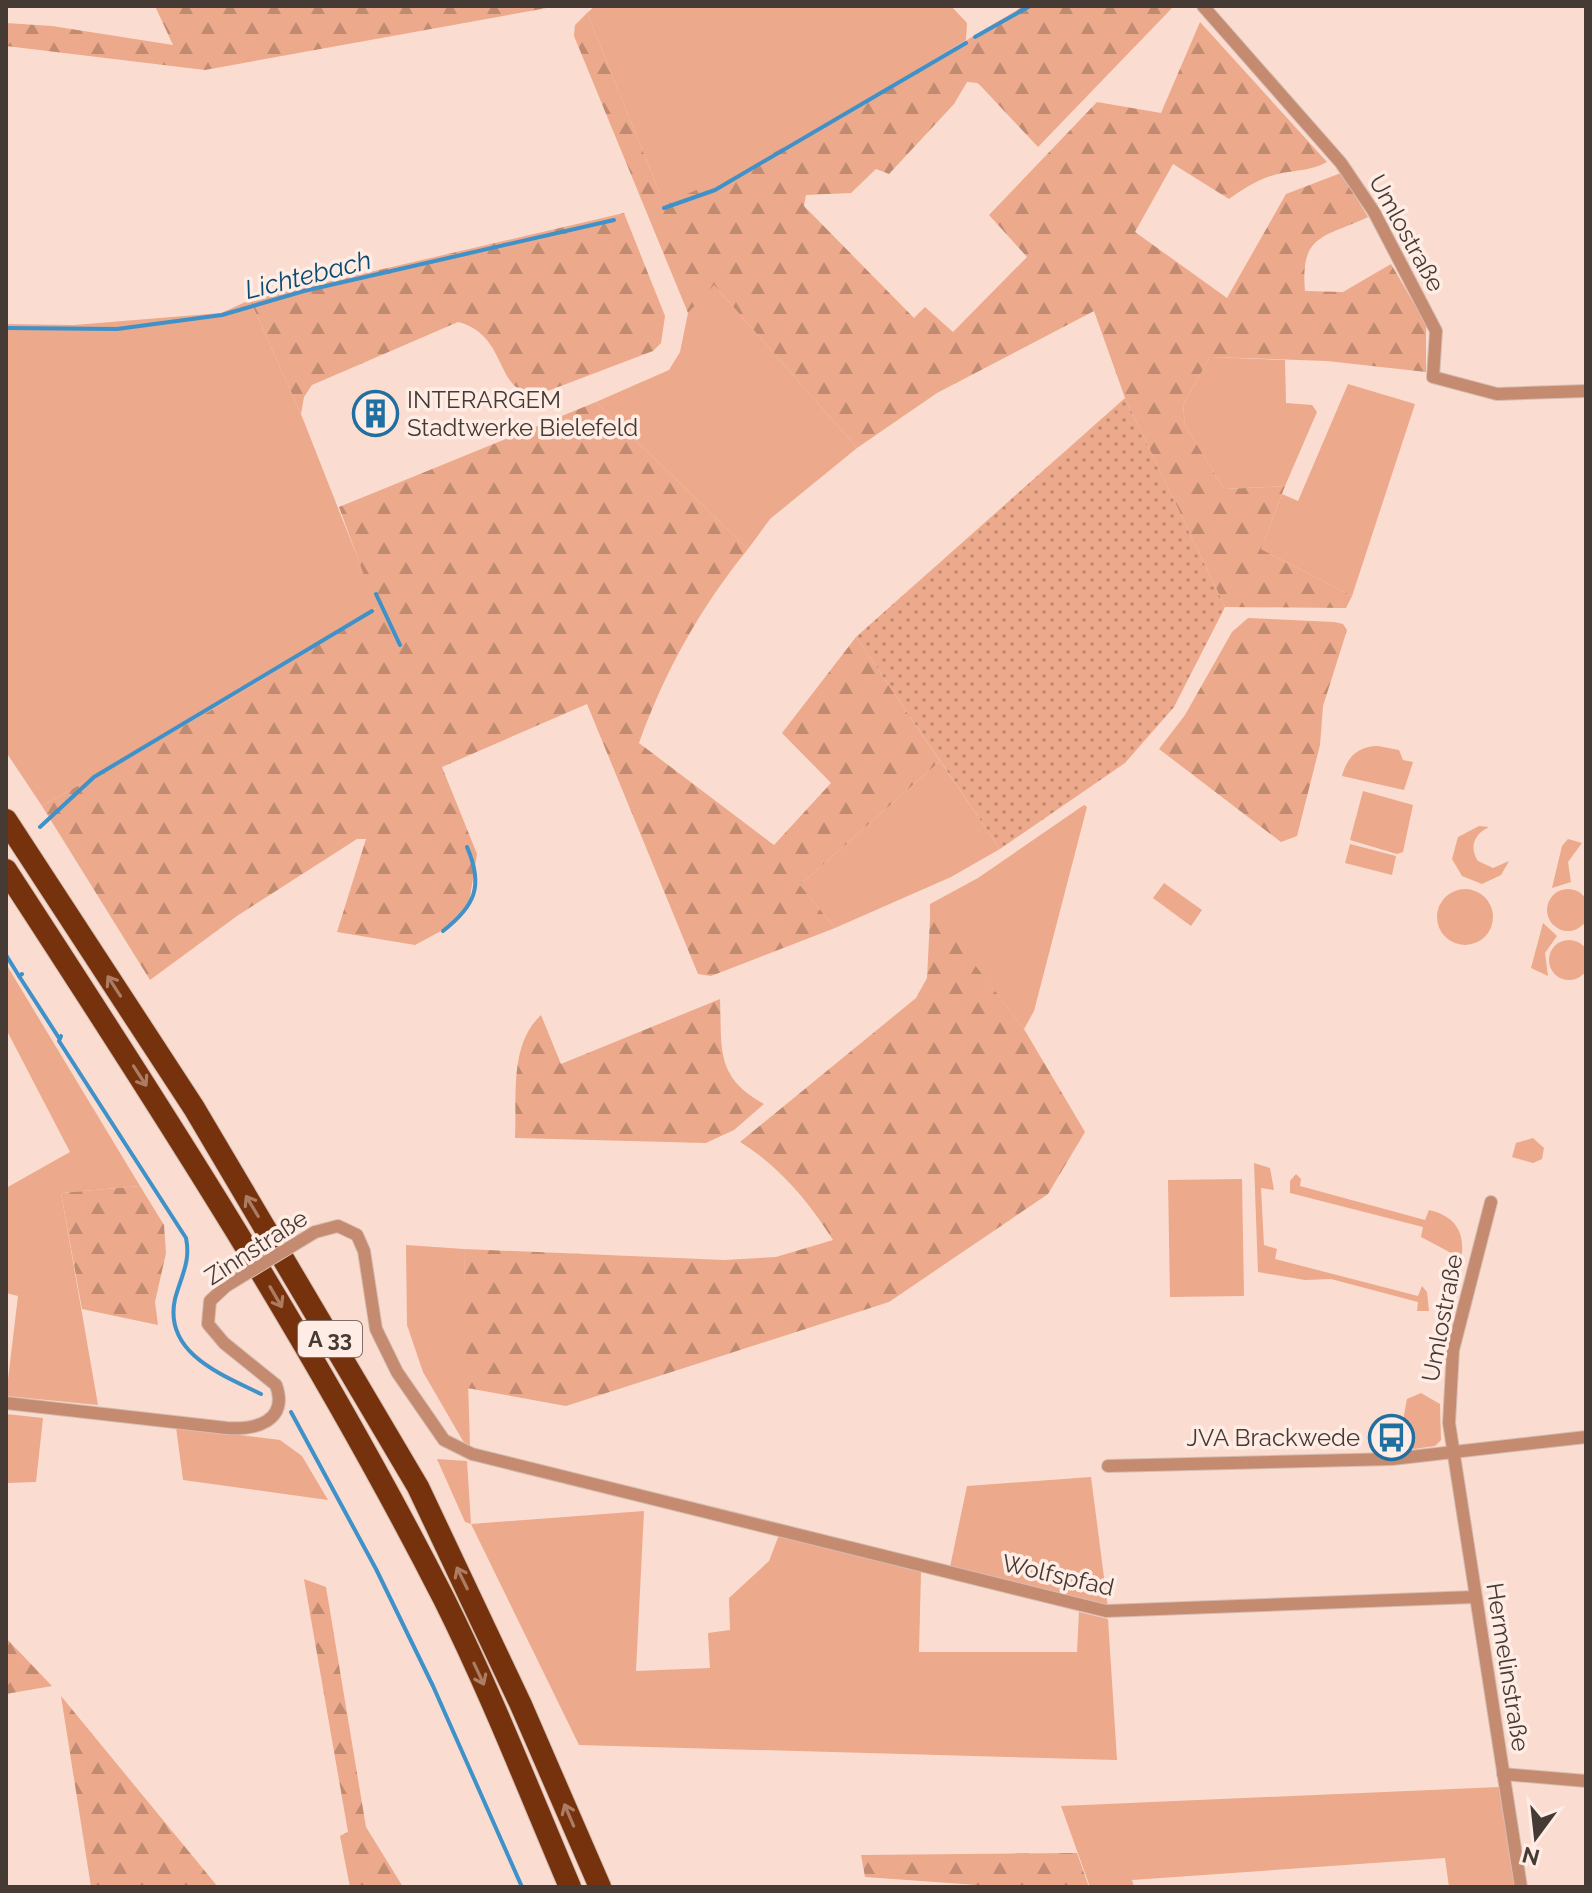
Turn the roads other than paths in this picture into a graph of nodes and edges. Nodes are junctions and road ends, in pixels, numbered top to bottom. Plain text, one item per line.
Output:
1 (1203, 6) edge
2 (1586, 391) edge
3 (6, 820) edge
4 (6, 870) edge
5 (1491, 1202) dead end
6 (6, 1403) edge
7 (1586, 1437) edge
8 (1452, 1453) junction
9 (1108, 1466) dead end
10 (689, 1507) joint
11 (1474, 1597) junction
12 (1503, 1774) junction
13 (1586, 1781) edge
14 (570, 1887) edge
15 (600, 1887) edge
16 (1521, 1887) edge

1 - 2 street, Umlostraße
15 -> 3 highway, A 33
4 -> 14 highway, A 33
5 - 8 street, Umlostraße
6 - 10 street, Zinnstraße, bridge
7 - 8 street
8 - 9 street
8 - 11 street, Hermelinstraße
10 - 11 street, Wolfspfad
11 - 12 street, Hermelinstraße
12 - 13 street
12 - 16 street, Hermelinstraße

